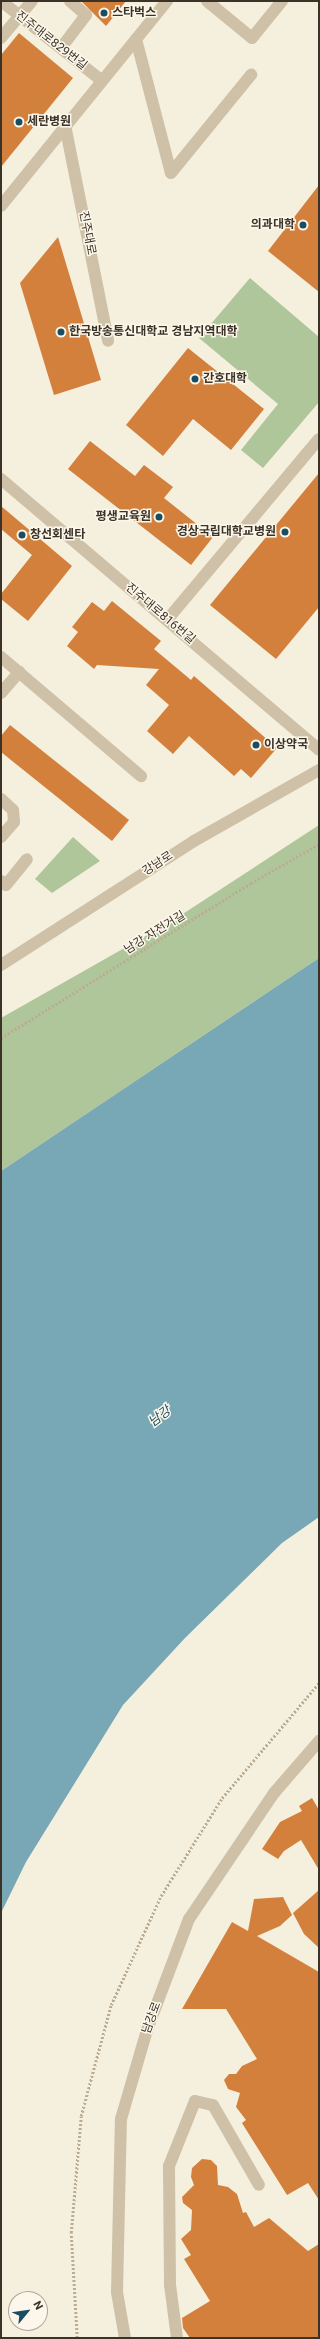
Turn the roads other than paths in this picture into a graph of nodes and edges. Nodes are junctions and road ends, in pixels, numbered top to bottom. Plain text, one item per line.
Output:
1 (32, 1) edge
2 (70, 1) edge
3 (207, 1) edge
4 (282, 1) edge
5 (1, 2) edge
6 (160, 3) edge
7 (20, 16) junction
8 (1, 38) edge
9 (136, 39) junction
10 (61, 48) junction
11 (251, 75) dead end
12 (101, 80) junction
13 (65, 125) junction
14 (1, 206) edge
15 (108, 341) dead end
16 (319, 439) edge
17 (1, 479) edge
18 (166, 620) junction
19 (1, 657) edge
20 (19, 672) junction
21 (1, 693) edge
22 (319, 750) edge
23 (319, 770) edge
24 (141, 776) dead end
25 (1, 799) edge
26 (1, 837) edge
27 (27, 859) dead end
28 (1, 881) edge
29 (1, 965) edge
30 (319, 1741) edge
31 (259, 2185) dead end
32 (125, 2338) edge
33 (176, 2338) edge

1 - 7 street
2 - 10 street
3 - 4 street
5 - 7 street, 진주대로829번길
6 - 9 street
7 - 8 street
7 - 10 street, 진주대로829번길
9 - 11 street
9 - 12 street
10 - 12 street, 진주대로829번길
12 - 13 street
13 - 14 street
13 - 15 street, 진주대로
16 - 18 street
17 - 18 street, 진주대로816번길
18 - 22 street, 진주대로816번길
19 - 20 street
20 - 21 street
20 - 24 street
23 - 29 street, 강남로
25 - 26 street
27 - 28 street
30 - 32 street, 남강로
31 - 33 street

